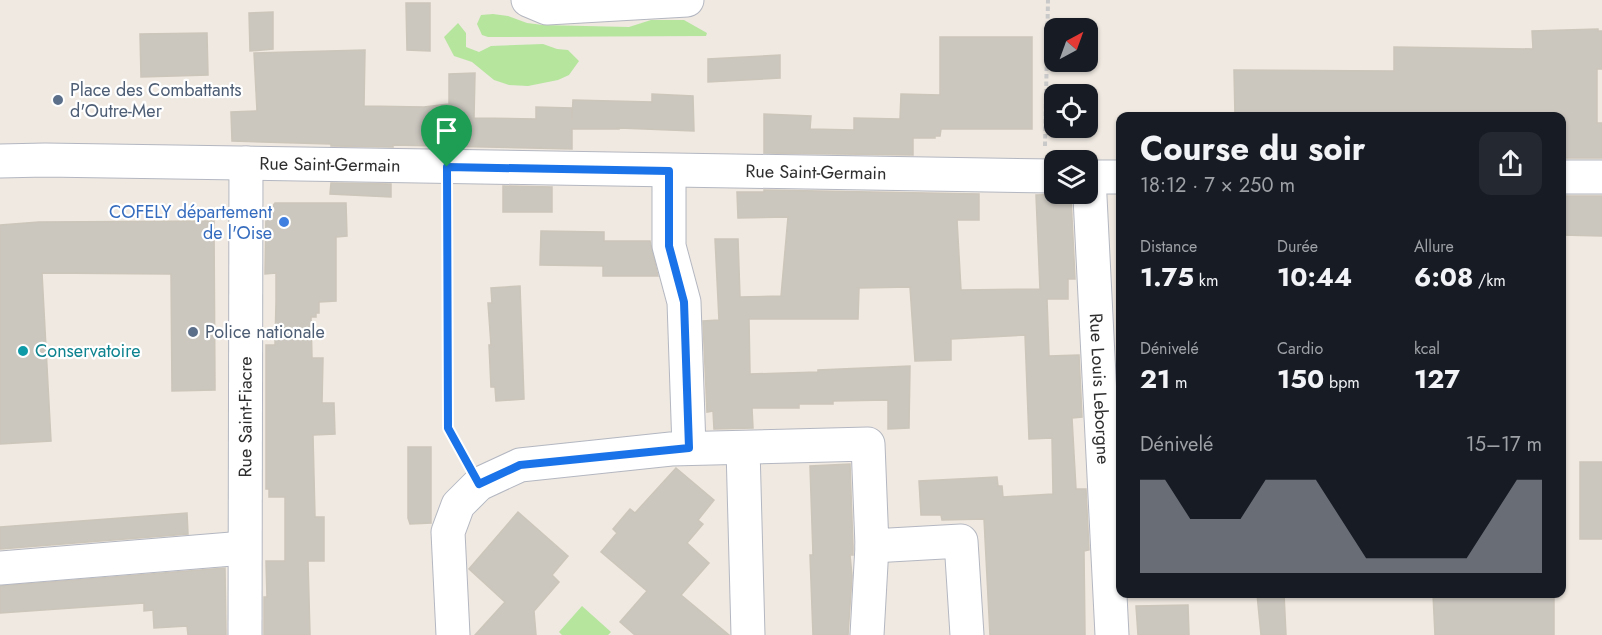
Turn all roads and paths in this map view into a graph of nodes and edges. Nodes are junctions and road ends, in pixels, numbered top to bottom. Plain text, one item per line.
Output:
1 (528, 0) edge
2 (687, 0) edge
3 (1048, 0) edge
4 (1050, 150) edge
5 (0, 161) edge
6 (246, 163) junction
7 (447, 167) junction
8 (669, 171) junction
9 (1044, 176) edge
10 (1099, 177) edge
11 (1566, 177) edge
12 (1602, 177) edge
13 (689, 448) junction
14 (744, 448) junction
15 (479, 484) junction
16 (872, 546) junction
17 (244, 548) junction
18 (0, 568) edge
19 (245, 635) edge
20 (453, 635) edge
21 (748, 635) edge
22 (867, 635) edge
23 (967, 635) edge
24 (1112, 635) edge

1 - 2 street
3 - 4 path
5 - 6 street, Rue Saint-Germain
6 - 7 street, Rue Saint-Germain
6 - 17 street, Rue Saint-Fiacre
7 - 8 street, Rue Saint-Germain
7 - 15 path
8 - 9 street, Rue Saint-Germain
8 - 13 street
10 - 24 street, Rue Louis Leborgne
11 - 12 street
13 - 14 street
13 - 15 street
14 - 16 street
14 - 21 street
15 - 20 street
16 - 22 street
16 - 23 street
17 - 18 street
17 - 19 street, Rue Saint-Fiacre

